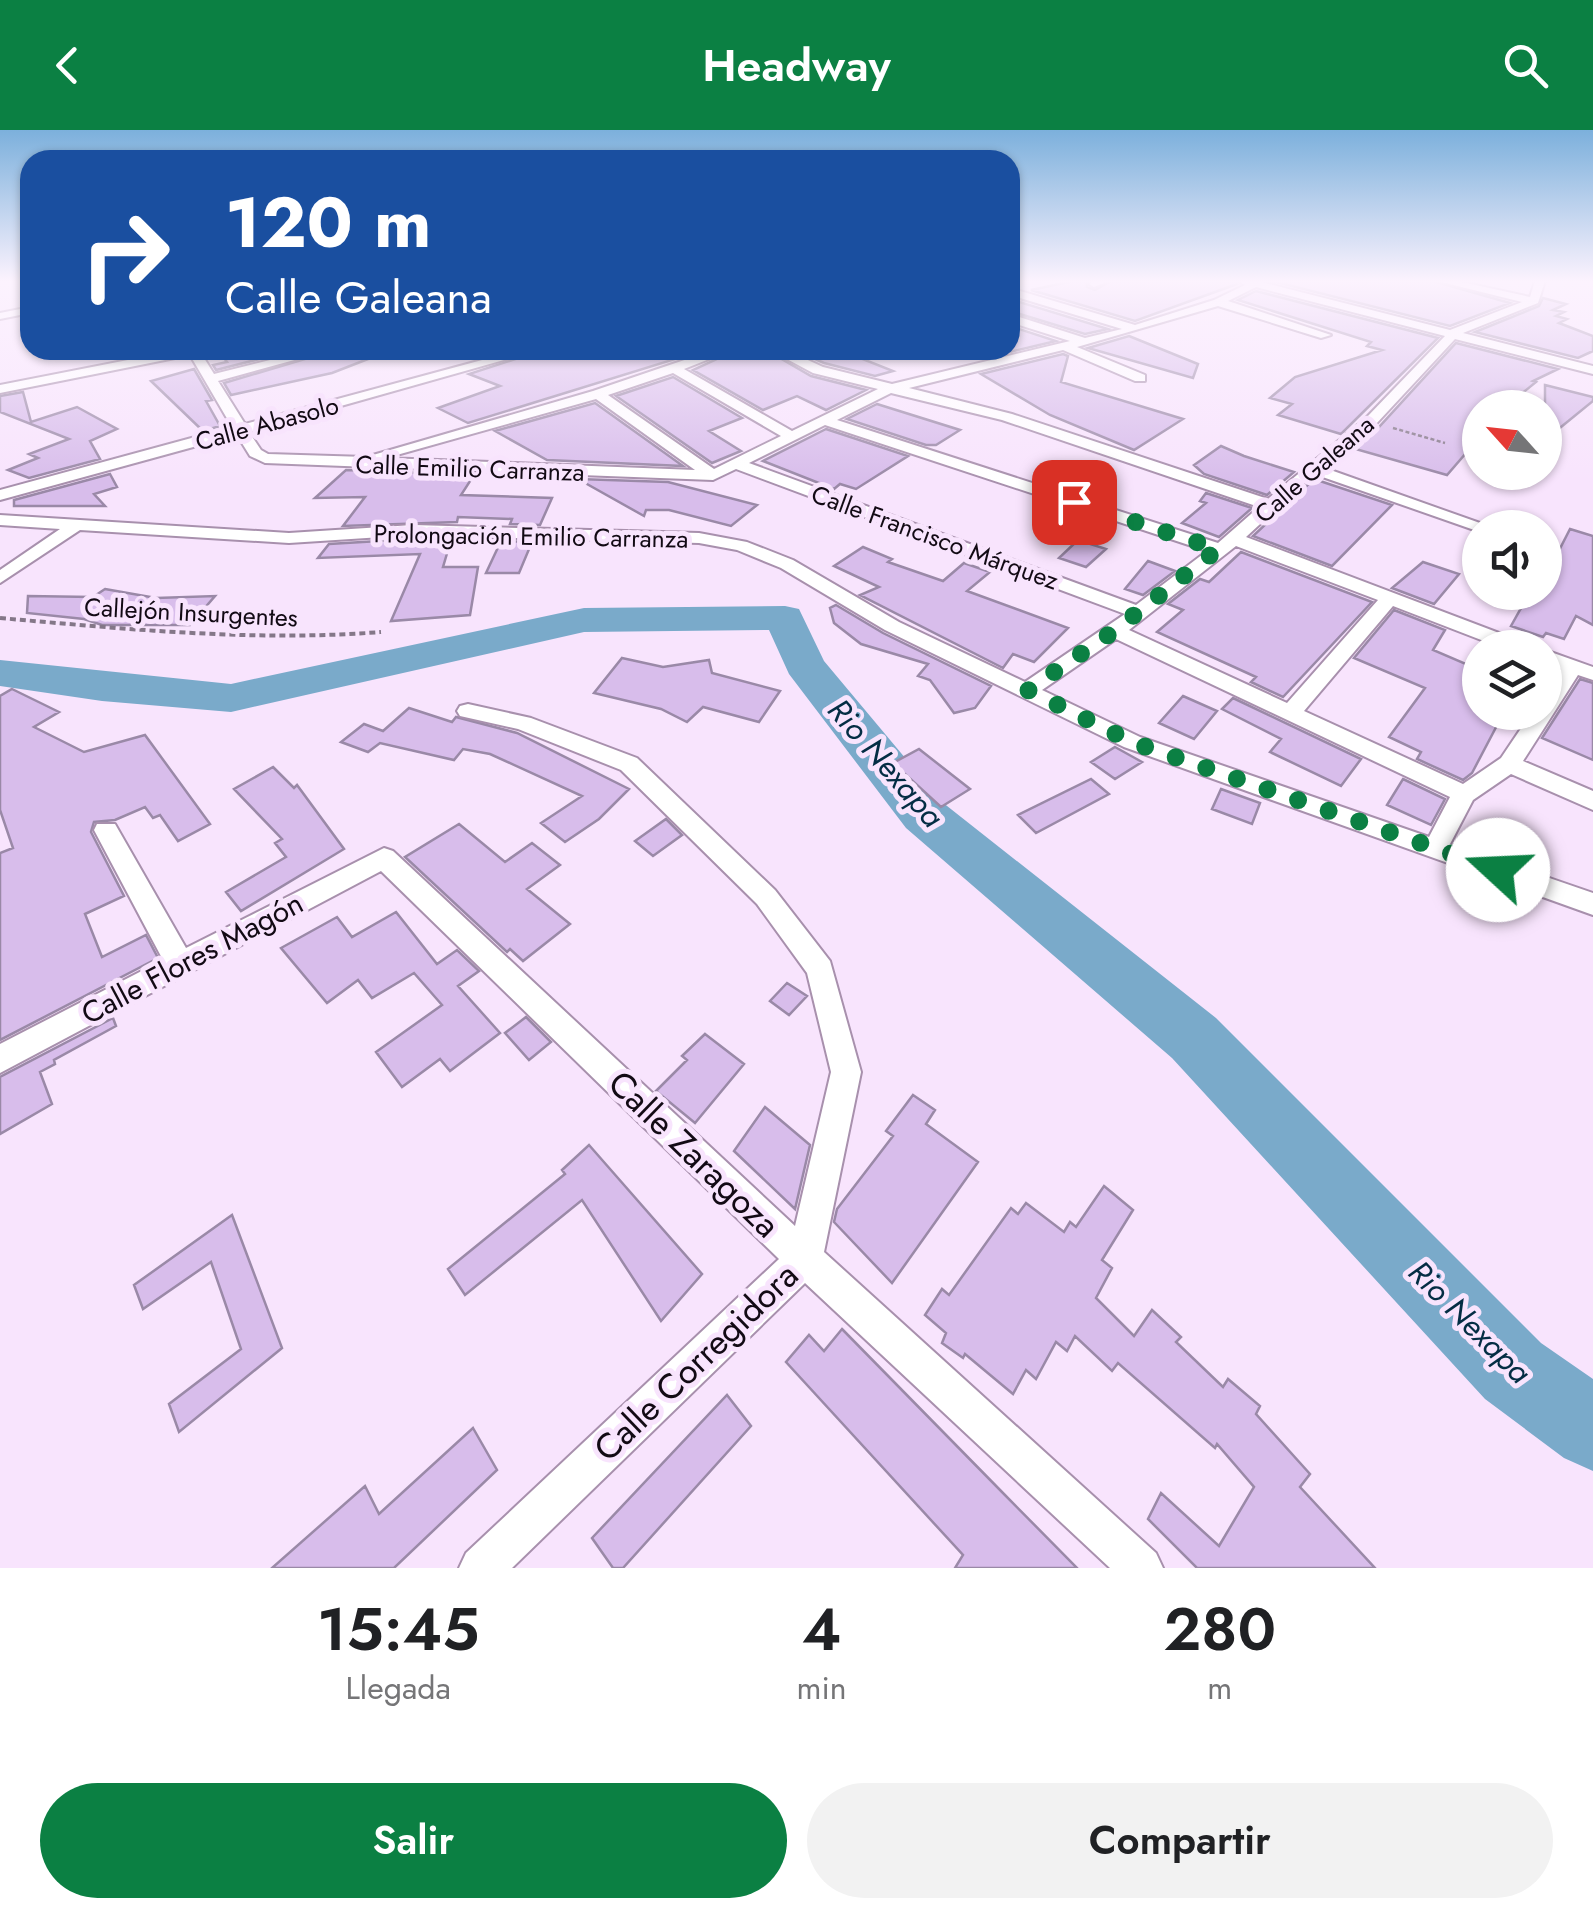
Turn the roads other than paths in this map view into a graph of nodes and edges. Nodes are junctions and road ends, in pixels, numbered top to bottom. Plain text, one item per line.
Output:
1 (1068, 348) joint
2 (1440, 348) edge
3 (1513, 348) edge
4 (1020, 351) edge
5 (1033, 356) junction
6 (1020, 359) edge
7 (145, 360) edge
8 (198, 360) edge
9 (285, 360) edge
10 (497, 360) edge
11 (697, 360) edge
12 (797, 360) edge
13 (1016, 360) edge
14 (674, 368) junction
15 (1593, 370) edge
16 (208, 380) junction
17 (1118, 384) dead end
18 (0, 390) edge
19 (886, 390) junction
20 (598, 394) junction
21 (823, 420) junction
22 (242, 430) junction
23 (789, 435) junction
24 (732, 463) junction
25 (349, 464) junction
26 (1311, 468) junction
27 (713, 475) junction
28 (0, 495) edge
29 (1270, 505) junction
30 (0, 520) edge
31 (1462, 520) edge
32 (74, 527) junction
33 (1226, 544) junction
34 (0, 578) edge
35 (1390, 598) junction
36 (1137, 612) junction
37 (1474, 630) edge
38 (1114, 631) junction
39 (1583, 671) edge
40 (1028, 690) junction
41 (1562, 693) edge
42 (468, 710) dead end
43 (1290, 713) junction
44 (1531, 730) edge
45 (1508, 764) junction
46 (1464, 794) junction
47 (1593, 800) edge
48 (106, 830) dead end
49 (1436, 847) junction
50 (384, 858) joint
51 (1593, 904) edge
52 (180, 964) junction
53 (0, 1059) edge
54 (805, 1259) junction
55 (480, 1568) edge
56 (1141, 1568) edge

1 - 5 street
1 - 17 street
2 - 26 street, Calle Galeana
3 - 15 street
4 - 5 street
5 - 6 street
7 - 18 street
8 - 16 street, Calle Emilio Carranza
9 - 16 street
10 - 22 street, Calle Abasolo
11 - 14 street
12 - 19 street
13 - 19 street
14 - 20 street
14 - 23 street
16 - 22 street, Calle Emilio Carranza
19 - 21 street
19 - 29 street
20 - 25 street
20 - 27 street
21 - 23 street
21 - 33 street
22 - 25 street, Calle Emilio Carranza
22 - 28 street, Calle Abasolo
23 - 24 street
24 - 27 street
24 - 36 street, Calle Francisco Márquez
25 - 27 street, Calle Emilio Carranza
26 - 29 street, Calle Galeana
26 - 31 street
29 - 33 street, Calle Galeana
30 - 32 street, Prolongación Emilio Carranza
32 - 34 street
32 - 40 street, Prolongación Emilio Carranza
33 - 35 street
33 - 36 street, Calle Galeana
35 - 37 street
35 - 43 street
36 - 38 street, Calle Galeana
38 - 40 street, Calle Galeana
38 - 43 street
39 - 41 street
40 - 49 street
42 - 54 street, Calle Corregidora
43 - 46 street
44 - 45 street
45 - 46 street
45 - 47 street
46 - 49 street
48 - 52 street
49 - 51 street
50 - 52 street, Calle Flores Magón
50 - 54 street, Calle Zaragoza
52 - 53 street, Calle Flores Magón
54 - 55 street, Calle Corregidora
54 - 56 street, Calle Zaragoza

